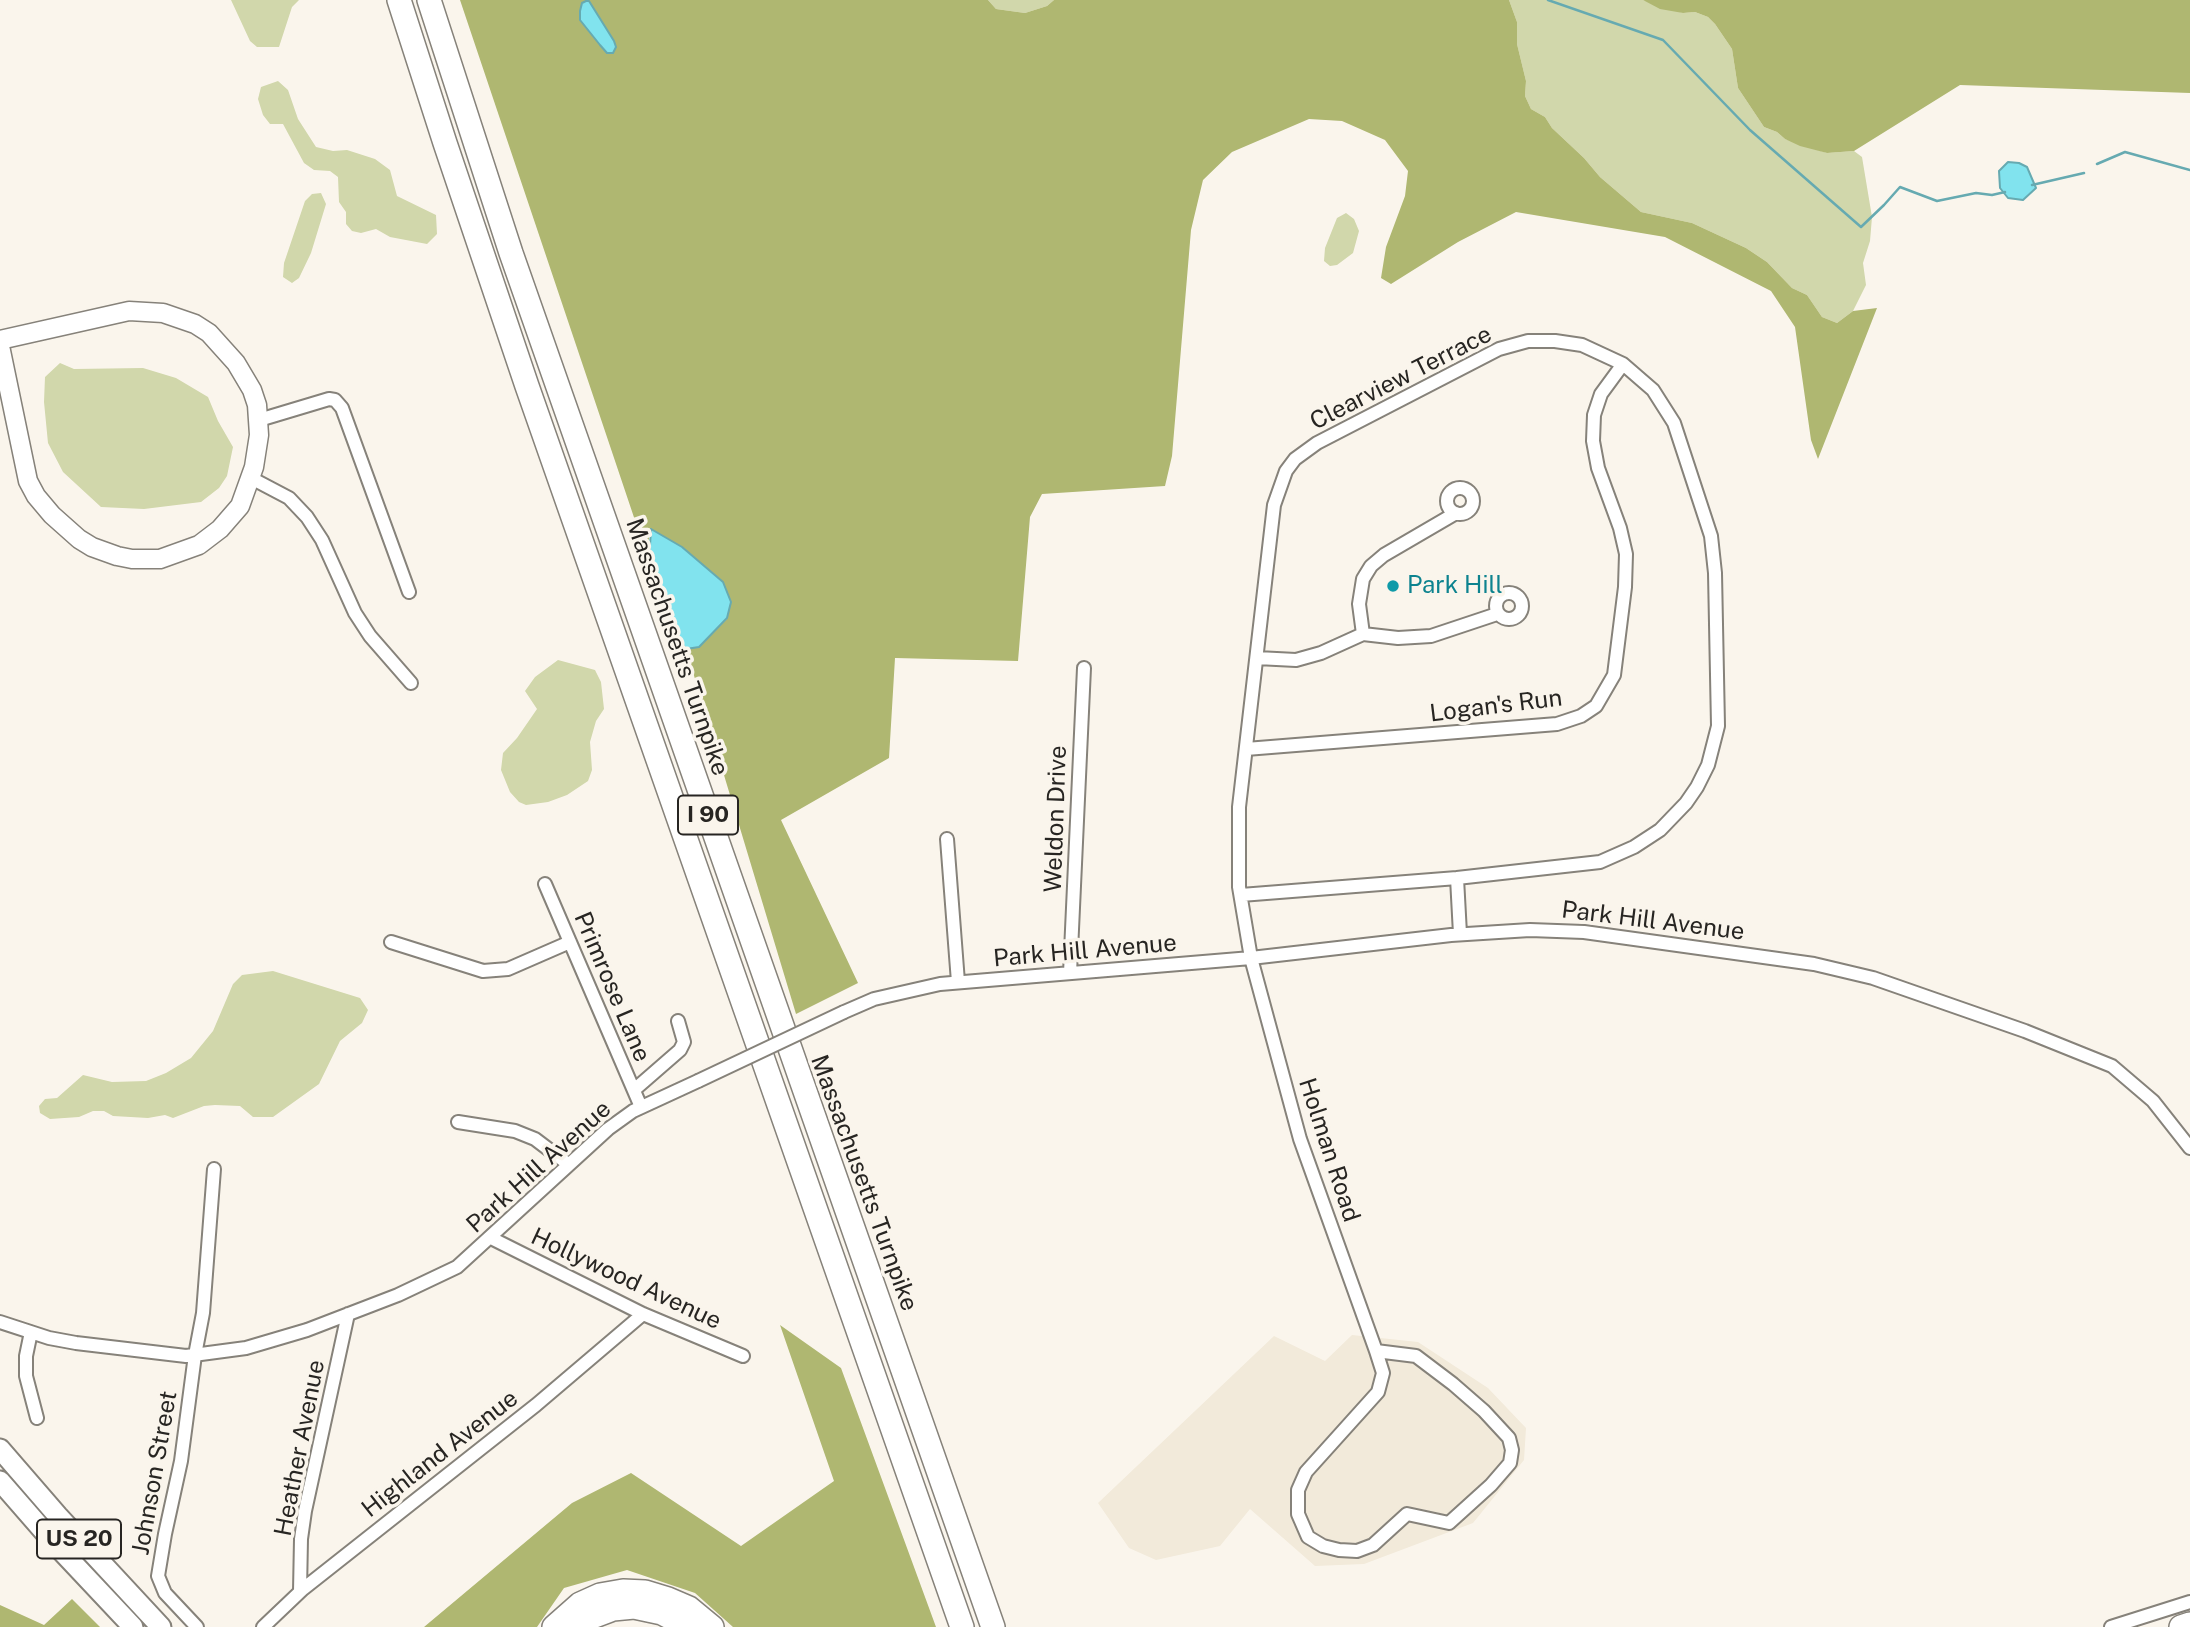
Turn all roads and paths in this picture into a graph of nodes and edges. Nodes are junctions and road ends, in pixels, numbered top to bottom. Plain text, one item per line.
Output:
1 (399, 0) edge
2 (429, 0) edge
3 (0, 340) edge
4 (0, 346) edge
5 (1623, 364) junction
6 (259, 420) junction
7 (251, 478) junction
8 (1457, 513) dead end
9 (409, 592) dead end
10 (1497, 614) dead end
11 (1363, 634) junction
12 (1257, 658) junction
13 (1084, 668) dead end
14 (411, 683) dead end
15 (1247, 749) junction
16 (947, 839) dead end
17 (1457, 878) junction
18 (545, 884) dead end
19 (1241, 895) junction
20 (1460, 934) junction
21 (391, 942) dead end
22 (570, 942) junction
23 (1251, 958) junction
24 (1070, 973) junction
25 (958, 982) junction
26 (678, 1021) dead end
27 (634, 1090) junction
28 (641, 1107) junction
29 (458, 1122) dead end
30 (2190, 1148) edge
31 (568, 1164) junction
32 (214, 1169) dead end
33 (492, 1238) junction
34 (348, 1314) junction
35 (643, 1314) junction
36 (0, 1322) edge
37 (31, 1332) junction
38 (1376, 1351) junction
39 (195, 1355) junction
40 (743, 1356) dead end
41 (37, 1418) dead end
42 (0, 1449) edge
43 (16, 1467) junction
44 (1, 1482) edge
45 (300, 1591) junction
46 (2190, 1602) edge
47 (2190, 1624) edge
48 (133, 1627) edge
49 (161, 1627) edge
50 (197, 1627) edge
51 (263, 1627) edge
52 (554, 1627) edge
53 (577, 1627) edge
54 (688, 1627) edge
55 (712, 1627) edge
56 (962, 1627) edge
57 (993, 1627) edge
58 (2111, 1627) edge
59 (2181, 1627) edge

1 - 56 highway, I 90
2 - 57 highway, Massachusetts Turnpike / I 90
3 - 6 street
4 - 7 street
5 - 12 street, Clearview Terrace
5 - 15 street, Logan's Run
5 - 17 street, Clearview Terrace
6 - 7 street
6 - 9 street
7 - 14 street
8 - 11 street
10 - 11 street
11 - 12 street
12 - 15 street, Clearview Terrace
13 - 24 street, Weldon Drive
15 - 19 street, Clearview Terrace
16 - 25 street
17 - 19 street, Clearview Terrace
17 - 20 street
18 - 22 street, Primrose Lane
19 - 23 street, Clearview Terrace
20 - 23 street, Park Hill Avenue
20 - 30 street, Park Hill Avenue
21 - 22 street
22 - 27 street, Primrose Lane
23 - 24 street, Park Hill Avenue
23 - 38 street, Holman Road
24 - 25 street, Park Hill Avenue
25 - 28 street, Park Hill Avenue, bridge
26 - 27 street
27 - 28 street, Primrose Lane
28 - 31 street, Park Hill Avenue
29 - 31 street
31 - 33 street, Park Hill Avenue
32 - 39 street, Johnson Street
33 - 34 street, Park Hill Avenue
33 - 35 street, Hollywood Avenue
34 - 39 street, Park Hill Avenue
34 - 45 street, Heather Avenue
35 - 40 street, Hollywood Avenue
35 - 45 street, Highland Avenue
36 - 37 street, Park Hill Avenue
37 - 39 street, Park Hill Avenue
37 - 41 street
38 - 38 street, Holman Road
39 - 50 street, Johnson Street
42 - 43 main road, US 20
43 - 44 main road
43 - 49 main road, US 20
44 - 48 main road, US 20
45 - 51 street, Highland Avenue
46 - 58 street
47 - 59 highway
52 - 55 highway
53 - 54 highway

